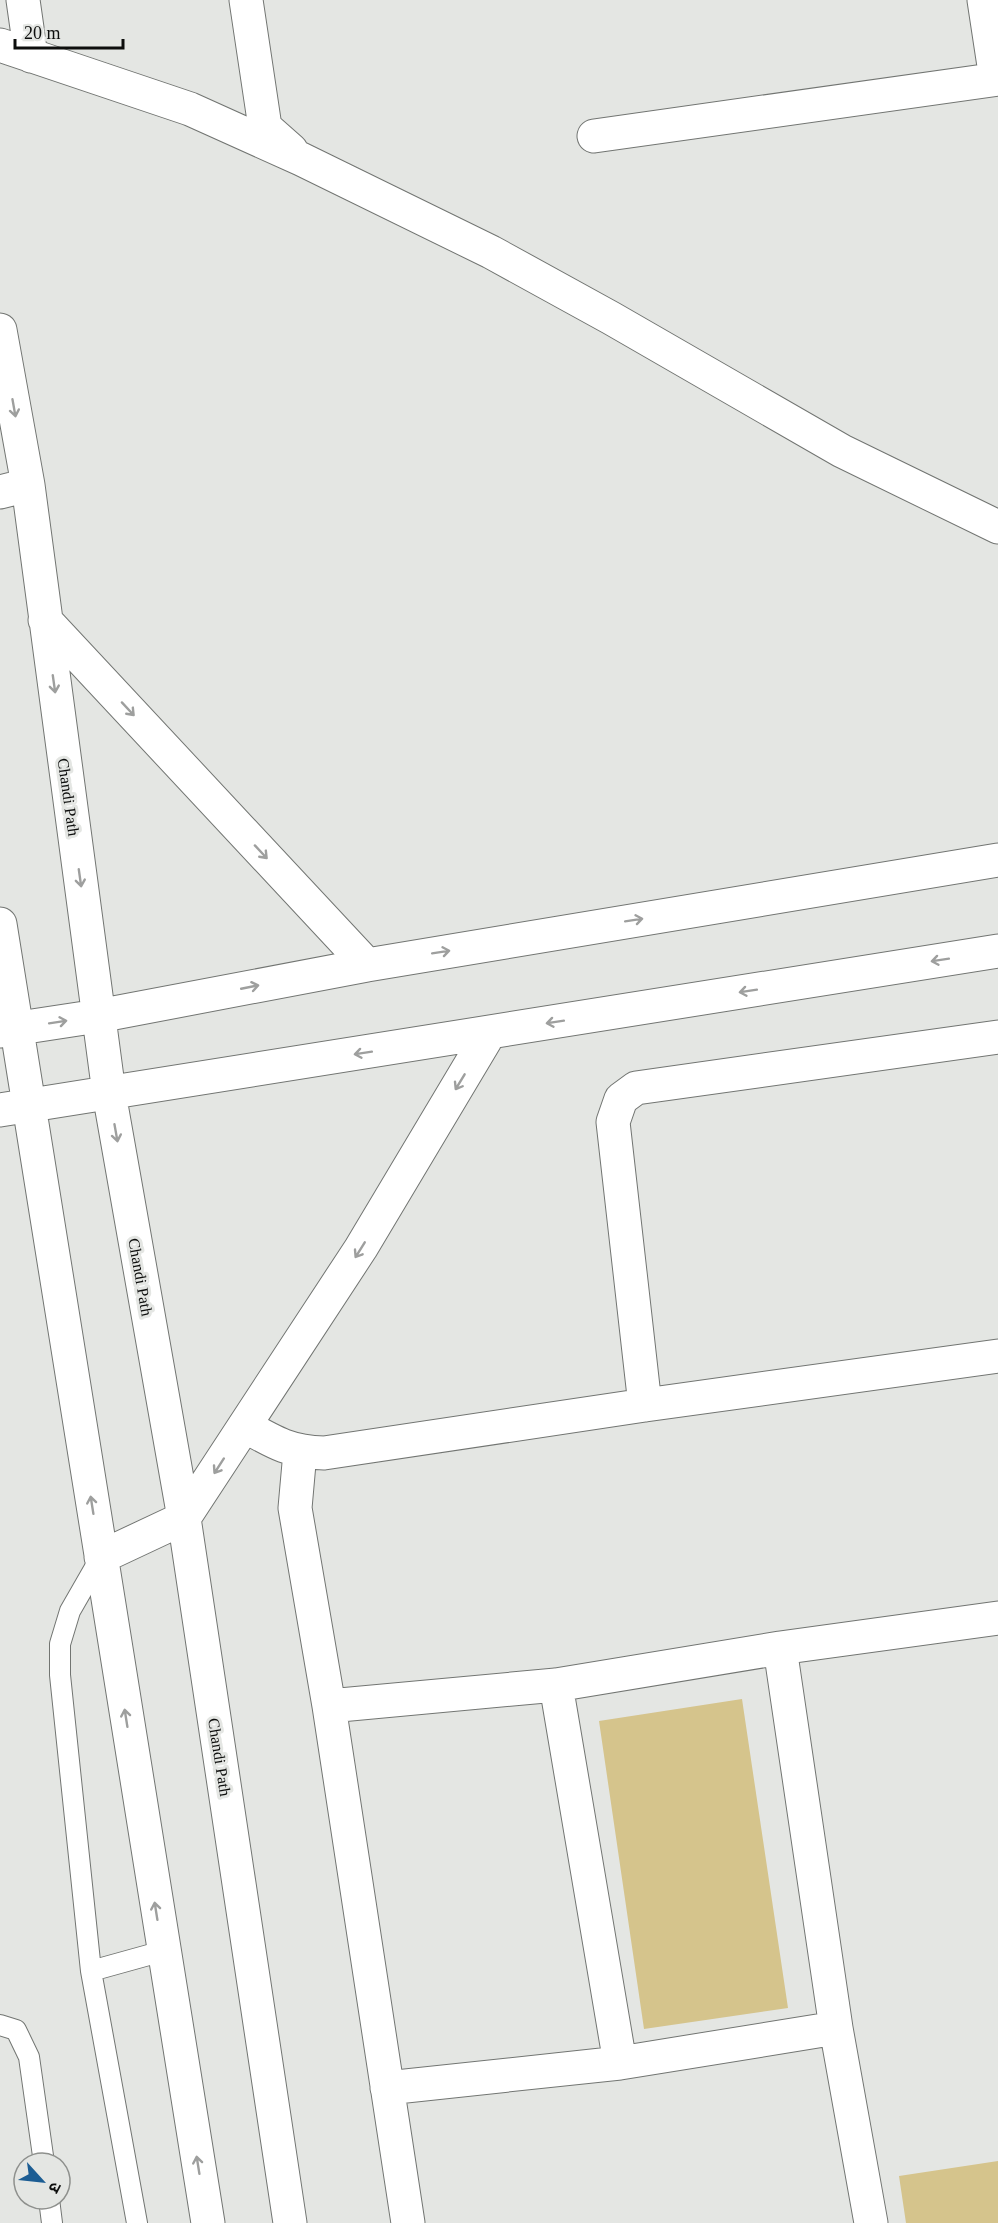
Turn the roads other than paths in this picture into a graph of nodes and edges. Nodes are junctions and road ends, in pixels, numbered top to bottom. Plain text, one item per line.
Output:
1 (23, 0) edge
2 (246, 0) edge
3 (984, 0) edge
4 (0, 45) edge
5 (32, 56) junction
6 (997, 79) edge
7 (594, 136) dead end
8 (301, 159) junction
9 (0, 330) edge
10 (14, 488) edge
11 (998, 527) edge
12 (45, 620) junction
13 (998, 860) edge
14 (0, 924) edge
15 (998, 951) edge
16 (367, 965) junction
17 (98, 1016) junction
18 (8, 1030) edge
19 (490, 1032) junction
20 (998, 1037) edge
21 (109, 1093) junction
22 (15, 1108) edge
23 (998, 1356) edge
24 (645, 1405) junction
25 (246, 1426) junction
26 (300, 1452) junction
27 (184, 1518) junction
28 (101, 1557) junction
29 (998, 1618) edge
30 (780, 1648) junction
31 (556, 1685) junction
32 (329, 1706) junction
33 (163, 1951) junction
34 (91, 1971) junction
35 (0, 2025) edge
36 (836, 2028) junction
37 (620, 2063) junction
38 (387, 2088) junction
39 (42, 2151) edge
40 (137, 2223) edge
41 (208, 2223) edge
42 (290, 2223) edge
43 (408, 2223) edge
44 (871, 2223) edge

1 - 5 main road
2 - 8 main road
3 - 6 main road
4 - 5 main road
5 - 8 main road
6 - 7 main road
8 - 11 main road
9 -> 10 main road, Chandi Path
10 - 12 main road, Chandi Path
12 -> 16 main road
12 -> 17 main road, Chandi Path
16 -> 13 main road
14 - 18 main road
15 -> 19 main road
17 -> 16 main road
18 -> 17 main road
17 - 21 main road, Chandi Path
18 - 22 main road
19 -> 21 main road
19 -> 25 main road
20 - 24 main road
21 - 22 main road
21 -> 27 main road, Chandi Path
28 -> 22 main road
23 - 24 main road
24 - 26 main road
25 - 26 main road
25 -> 27 main road
26 - 32 main road
27 - 28 main road
27 - 42 main road, Chandi Path
33 -> 28 main road
28 - 34 lane
29 - 30 main road
30 - 31 main road
30 - 36 main road
31 - 32 main road
31 - 37 main road
32 - 38 main road
33 - 34 lane
41 -> 33 main road
34 - 40 lane
35 - 39 lane
36 - 37 main road
36 - 44 main road
37 - 38 main road
38 - 43 main road

